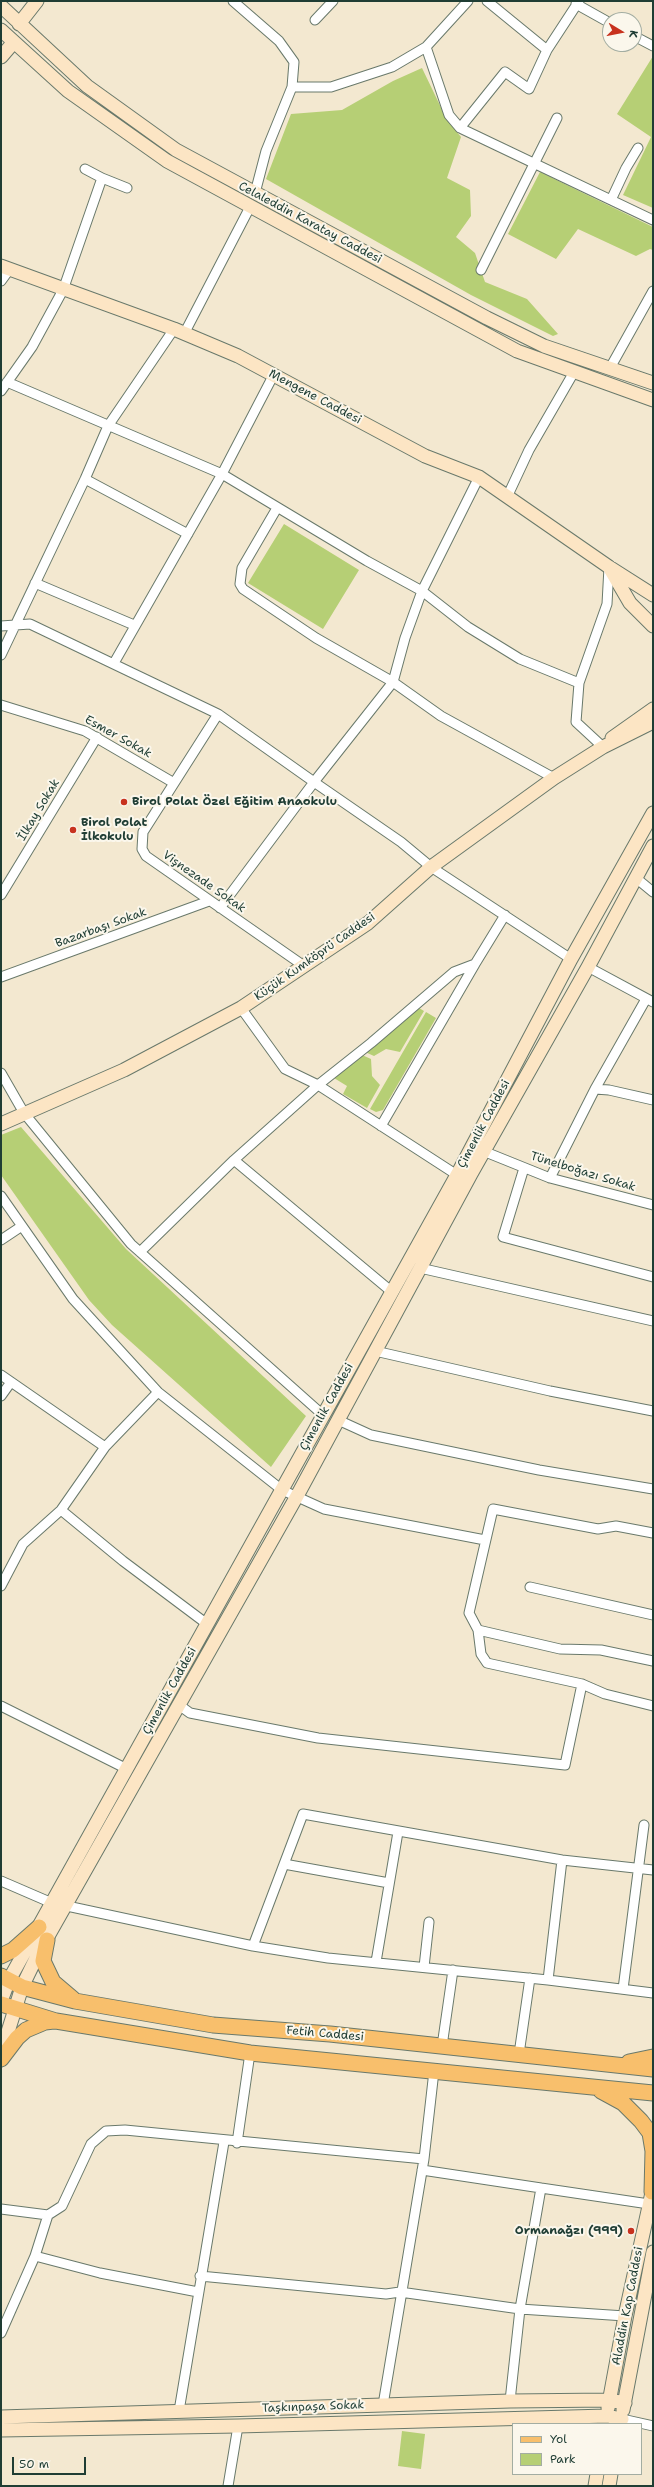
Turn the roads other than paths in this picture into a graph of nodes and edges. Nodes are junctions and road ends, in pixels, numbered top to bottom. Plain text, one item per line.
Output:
1 (37, 1) edge
2 (233, 1) edge
3 (333, 1) edge
4 (468, 1) edge
5 (487, 1) edge
6 (577, 3) edge
7 (1, 6) edge
8 (602, 18) edge
9 (315, 20) dead end
10 (19, 24) junction
11 (1, 30) edge
12 (642, 40) edge
13 (13, 43) junction
14 (653, 46) edge
15 (426, 47) junction
16 (547, 50) junction
17 (1, 57) edge
18 (292, 87) junction
19 (557, 118) dead end
20 (460, 128) junction
21 (638, 148) dead end
22 (535, 163) junction
23 (85, 170) dead end
24 (102, 178) junction
25 (127, 188) dead end
26 (255, 193) junction
27 (611, 200) junction
28 (250, 207) junction
29 (653, 220) edge
30 (5, 268) edge
31 (481, 270) dead end
32 (1, 281) edge
33 (63, 290) junction
34 (653, 291) edge
35 (179, 331) junction
36 (610, 368) junction
37 (574, 372) junction
38 (273, 376) junction
39 (7, 382) junction
40 (653, 383) edge
41 (1, 391) edge
42 (653, 400) edge
43 (108, 426) junction
44 (222, 474) junction
45 (479, 477) junction
46 (85, 480) junction
47 (508, 495) junction
48 (277, 508) junction
49 (188, 534) junction
50 (609, 567) junction
51 (35, 583) junction
52 (422, 591) junction
53 (653, 595) edge
54 (134, 625) junction
55 (1, 626) edge
56 (13, 626) junction
57 (653, 626) edge
58 (1, 655) edge
59 (114, 663) junction
60 (393, 682) junction
61 (579, 683) junction
62 (1, 705) edge
63 (653, 709) edge
64 (218, 714) junction
65 (649, 727) edge
66 (97, 737) junction
67 (603, 747) junction
68 (554, 778) junction
69 (314, 782) junction
70 (174, 783) junction
71 (653, 813) edge
72 (653, 846) edge
73 (431, 867) junction
74 (636, 878) junction
75 (653, 892) edge
76 (1, 895) edge
77 (209, 901) junction
78 (220, 908) junction
79 (505, 915) junction
80 (571, 959) junction
81 (475, 964) junction
82 (304, 966) junction
83 (588, 968) junction
84 (1, 977) edge
85 (650, 1000) edge
86 (241, 1008) junction
87 (1, 1073) edge
88 (318, 1085) junction
89 (594, 1089) junction
90 (653, 1100) edge
91 (24, 1113) junction
92 (1, 1124) edge
93 (381, 1126) junction
94 (483, 1151) junction
95 (234, 1160) junction
96 (524, 1168) junction
97 (457, 1175) junction
98 (550, 1178) junction
99 (1, 1196) edge
100 (653, 1205) edge
101 (22, 1226) junction
102 (1, 1240) edge
103 (140, 1252) junction
104 (420, 1268) junction
105 (653, 1277) edge
106 (392, 1292) junction
107 (653, 1321) edge
108 (375, 1351) junction
109 (1, 1375) edge
110 (11, 1382) junction
111 (158, 1392) junction
112 (1, 1396) edge
113 (653, 1411) edge
114 (323, 1415) junction
115 (338, 1420) junction
116 (105, 1447) junction
117 (282, 1490) junction
118 (653, 1490) edge
119 (297, 1496) junction
120 (61, 1510) junction
121 (653, 1533) edge
122 (485, 1540) junction
123 (1, 1586) edge
124 (530, 1587) dead end
125 (653, 1615) edge
126 (207, 1624) junction
127 (478, 1630) junction
128 (653, 1661) edge
129 (582, 1684) junction
130 (180, 1705) junction
131 (1, 1706) edge
132 (653, 1706) edge
133 (127, 1769) junction
134 (644, 1825) dead end
135 (398, 1832) junction
136 (562, 1860) junction
137 (284, 1864) junction
138 (638, 1868) junction
139 (653, 1870) edge
140 (1, 1881) edge
141 (388, 1882) junction
142 (52, 1904) junction
143 (67, 1906) junction
144 (429, 1922) dead end
145 (43, 1934) junction
146 (253, 1946) junction
147 (1, 1956) edge
148 (376, 1962) junction
149 (424, 1967) junction
150 (453, 1970) junction
151 (530, 1978) junction
152 (548, 1980) junction
153 (10, 1981) edge
154 (623, 1990) junction
155 (653, 1994) edge
156 (75, 2001) junction
157 (1, 2002) edge
158 (15, 2009) junction
159 (56, 2021) junction
160 (442, 2046) junction
161 (250, 2053) junction
162 (1, 2054) edge
163 (519, 2054) junction
164 (653, 2057) edge
165 (1, 2059) edge
166 (614, 2065) junction
167 (653, 2069) edge
168 (434, 2071) junction
169 (595, 2088) junction
170 (653, 2093) edge
171 (224, 2142) junction
172 (238, 2143) junction
173 (424, 2159) junction
174 (422, 2170) junction
175 (541, 2188) junction
176 (651, 2194) edge
177 (1, 2209) edge
178 (48, 2215) junction
179 (653, 2252) edge
180 (35, 2256) junction
181 (200, 2276) junction
182 (198, 2292) junction
183 (400, 2292) junction
184 (520, 2309) junction
185 (625, 2316) junction
186 (1, 2333) edge
187 (609, 2400) junction
188 (510, 2401) junction
189 (625, 2403) junction
190 (383, 2405) junction
191 (179, 2411) junction
192 (1, 2417) edge
193 (606, 2420) edge
194 (621, 2421) edge
195 (634, 2423) edge
196 (642, 2424) edge
197 (238, 2426) junction
198 (653, 2426) edge
199 (1, 2430) edge
200 (597, 2475) edge
201 (611, 2475) edge
202 (228, 2486) edge
203 (596, 2486) edge
204 (609, 2486) edge

1 - 10 street
2 - 18 street
3 - 9 street
4 - 15 street
5 - 16 street
6 - 8 street
6 - 16 street
7 - 10 street, Celaleddin Karatay Caddesi
10 - 26 street, Celaleddin Karatay Caddesi
11 - 13 street, Celaleddin Karatay Caddesi
12 - 14 street
13 - 17 street
13 - 28 street, Celaleddin Karatay Caddesi
15 - 18 street
15 - 20 street
16 - 20 street
18 - 26 street
19 - 22 street
20 - 22 street
21 - 27 street
22 - 27 street
22 - 31 street
23 - 24 street
24 - 25 street
24 - 33 street
26 - 36 street, Celaleddin Karatay Caddesi
27 - 29 street
28 - 35 street
28 - 37 street, Celaleddin Karatay Caddesi
30 - 32 street
30 - 33 street, Mengene Caddesi
33 - 35 street, Mengene Caddesi
33 - 39 street
34 - 36 street
35 - 38 street, Mengene Caddesi
35 - 43 street
36 - 40 street, Celaleddin Karatay Caddesi
37 - 42 street, Celaleddin Karatay Caddesi
37 - 47 street
38 - 44 street
38 - 45 street, Mengene Caddesi
39 - 41 street
39 - 43 street
43 - 44 street
43 - 46 street
44 - 48 street
44 - 49 street
45 - 47 street, Mengene Caddesi
45 - 52 street
46 - 49 street
46 - 51 street
47 - 50 street, Mengene Caddesi
48 - 52 street
48 - 60 street
49 - 54 street
50 - 53 street, Mengene Caddesi
50 - 57 street, Mengene Caddesi
50 - 61 street
51 - 54 street
51 - 56 street
52 - 60 street
52 - 61 street
54 - 59 street
55 - 56 street
56 - 58 street
56 - 59 street
59 - 64 street
60 - 68 street
60 - 69 street
61 - 67 street
62 - 66 street, Esmer Sokak
63 - 67 street, Küçük Kumköprü Caddesi
64 - 69 street
64 - 70 street, Vişnezade Sokak
65 - 67 street, Küçük Kumköprü Caddesi
66 - 70 street, Esmer Sokak
66 - 76 street, İlkay Sokak
67 - 68 street, Küçük Kumköprü Caddesi
68 - 73 street, Küçük Kumköprü Caddesi
69 - 73 street
69 - 78 street
70 - 77 street, Vişnezade Sokak
71 - 80 street, Çimenlik Caddesi
72 - 74 street, Çimenlik Caddesi
73 - 79 street
73 - 82 street, Küçük Kumköprü Caddesi
74 - 75 street
74 - 83 street, Çimenlik Caddesi
77 - 78 street, Vişnezade Sokak
77 - 84 street, Bazarbaşı Sokak
78 - 82 street, Vişnezade Sokak
79 - 80 street
79 - 81 street
80 - 97 street, Çimenlik Caddesi
81 - 88 street
81 - 93 street
82 - 86 street, Küçük Kumköprü Caddesi
83 - 85 street
83 - 94 street, Çimenlik Caddesi
85 - 89 street
86 - 88 street
86 - 91 street, Küçük Kumköprü Caddesi
87 - 91 street
88 - 93 street
88 - 95 street
89 - 90 street
89 - 98 street
91 - 92 street, Küçük Kumköprü Caddesi
91 - 103 street
93 - 97 street
94 - 96 street, Tünelboğazı Sokak
94 - 104 street, Çimenlik Caddesi
95 - 103 street
95 - 106 street
96 - 98 street, Tünelboğazı Sokak
96 - 105 street
97 - 106 street, Çimenlik Caddesi
98 - 100 street, Tünelboğazı Sokak
99 - 101 street
101 - 102 street
101 - 111 street
103 - 114 street
104 - 107 street
104 - 108 street, Çimenlik Caddesi
106 - 114 street, Çimenlik Caddesi
108 - 113 street
108 - 115 street, Çimenlik Caddesi
109 - 110 street
110 - 112 street
110 - 116 street
111 - 116 street
111 - 117 street
114 - 117 street, Çimenlik Caddesi
115 - 118 street
115 - 119 street, Çimenlik Caddesi
116 - 120 street
117 - 119 street
117 - 126 street, Çimenlik Caddesi
119 - 122 street
119 - 130 street, Çimenlik Caddesi
120 - 123 street
120 - 126 street
121 - 122 street
122 - 127 street
124 - 125 street
126 - 133 street, Çimenlik Caddesi
127 - 128 street
127 - 129 street
129 - 130 street
129 - 132 street
130 - 143 street, Çimenlik Caddesi
131 - 133 street
133 - 142 street, Çimenlik Caddesi
134 - 138 street
135 - 136 street
135 - 137 street
135 - 141 street
136 - 138 street
136 - 152 street
137 - 141 street
137 - 146 street
138 - 139 street
138 - 154 street
140 - 142 street
141 - 148 street
142 - 145 street, Çimenlik Caddesi
143 - 145 street, Çimenlik Caddesi
143 - 146 street
144 - 149 street
145 - 147 main road
145 - 153 street, Çimenlik Caddesi
145 - 156 main road
146 - 148 street
148 - 149 street
149 - 150 street
150 - 151 street
150 - 160 street
151 - 152 street
151 - 163 street
152 - 154 street
153 - 156 main road, Fetih Caddesi
153 - 157 street, Çimenlik Caddesi
153 - 158 street
154 - 155 street
156 - 160 main road, Fetih Caddesi
157 - 158 main road
158 - 159 main road
158 - 162 street
159 - 161 main road
159 - 165 main road
160 - 163 main road, Fetih Caddesi
161 - 168 main road
161 - 172 street
163 - 166 main road, Fetih Caddesi
164 - 166 main road
166 - 167 main road, Fetih Caddesi
168 - 169 main road
168 - 173 street
169 - 170 main road
169 - 176 main road
171 - 172 street
171 - 178 street
171 - 181 street
172 - 173 street
173 - 174 street
174 - 175 street
174 - 183 street
175 - 176 street
175 - 184 street
176 - 185 street, Aladdin Kap Caddesi
177 - 178 street
178 - 180 street
179 - 189 street, Aladdin Kap Caddesi
180 - 182 street
180 - 186 street
181 - 182 street
181 - 183 street
182 - 191 street
183 - 184 street
183 - 190 street
184 - 185 street
184 - 188 street
185 - 187 street, Aladdin Kap Caddesi
187 - 188 street, Taşkınpaşa Sokak
187 - 189 street, Taşkınpaşa Sokak
187 - 193 street, Aladdin Kap Caddesi
188 - 190 street, Taşkınpaşa Sokak
189 - 194 street, Aladdin Kap Caddesi
190 - 191 street, Taşkınpaşa Sokak
191 - 192 street, Taşkınpaşa Sokak
193 - 194 street
193 - 197 street
194 - 195 street
196 - 198 street
197 - 199 street
197 - 202 street
200 - 203 street
201 - 204 street

